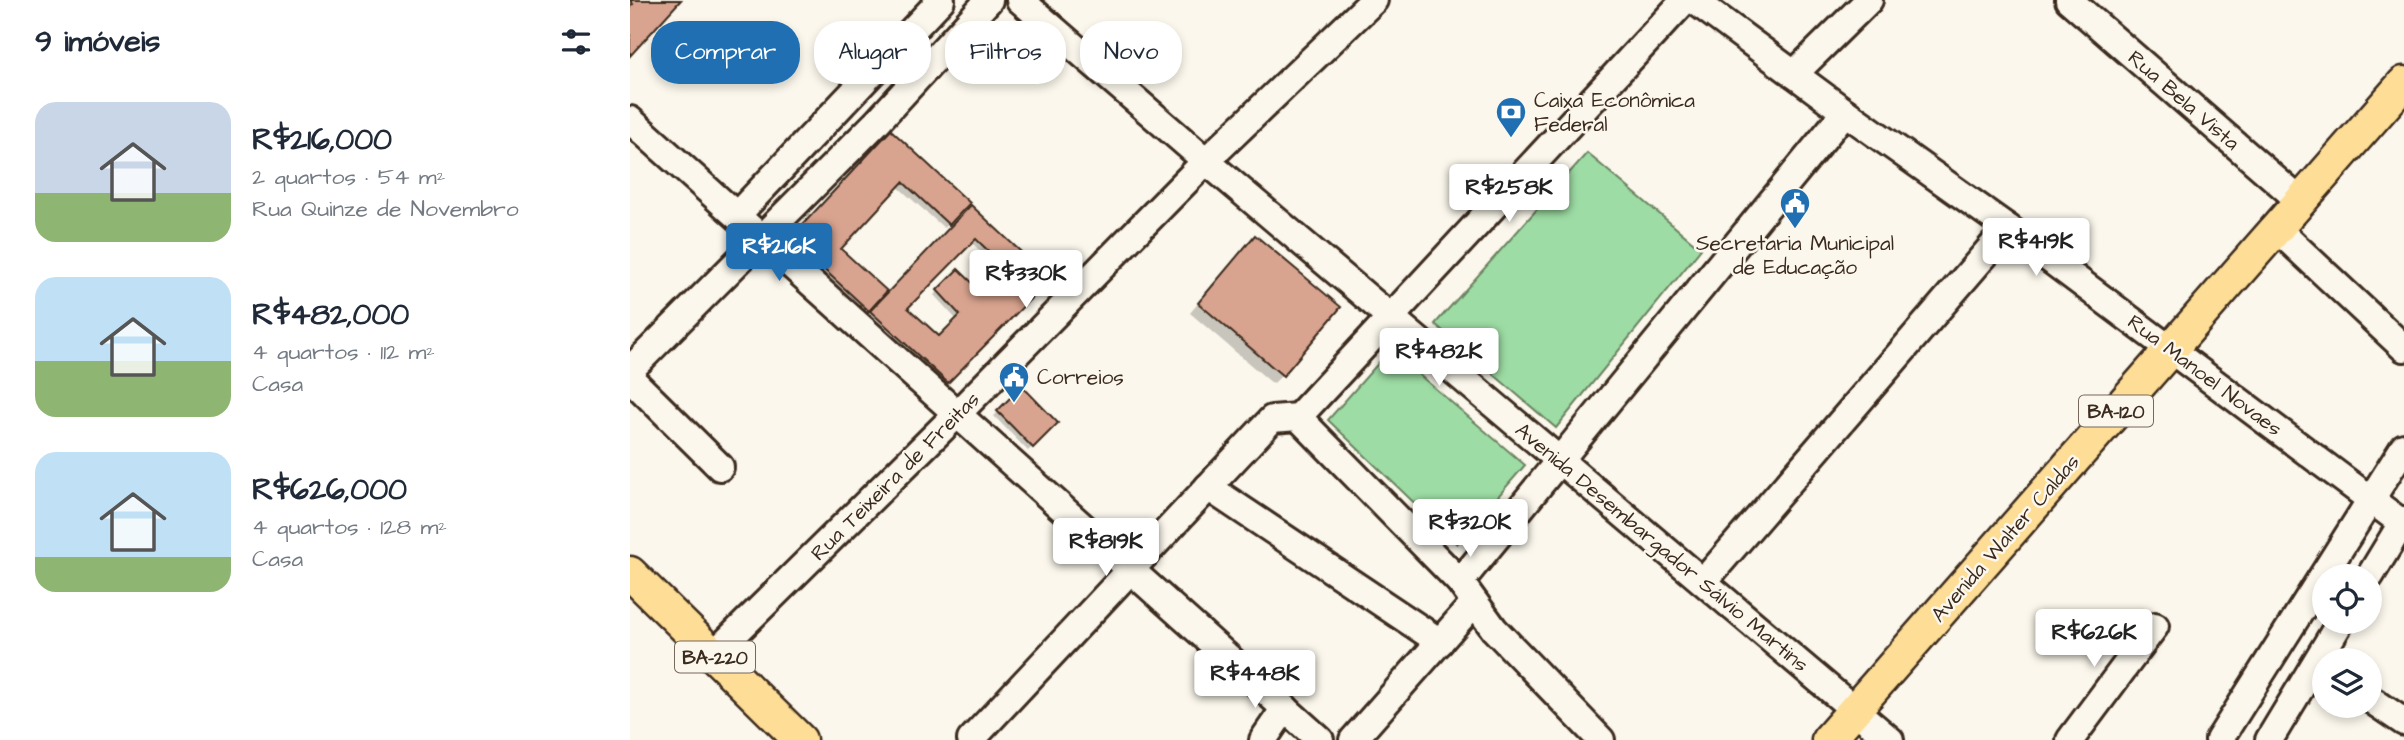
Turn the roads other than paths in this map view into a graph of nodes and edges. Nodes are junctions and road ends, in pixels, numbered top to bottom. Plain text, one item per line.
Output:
1 (941, 0) edge
2 (989, 0) edge
3 (1020, 0) edge
4 (1374, 0) edge
5 (1685, 0) edge
6 (1694, 0) edge
7 (1870, 0) edge
8 (2068, 0) edge
9 (1794, 74) junction
10 (2404, 83) edge
11 (849, 100) junction
12 (1845, 112) junction
13 (630, 120) edge
14 (876, 123) junction
15 (1206, 161) junction
16 (2299, 200) junction
17 (737, 214) junction
18 (2008, 228) junction
19 (2276, 228) junction
20 (763, 237) junction
21 (1391, 316) junction
22 (2171, 348) junction
23 (2404, 348) edge
24 (630, 370) edge
25 (630, 378) edge
26 (958, 414) junction
27 (1298, 416) junction
28 (2404, 447) edge
29 (1560, 461) junction
30 (720, 467) dead end
31 (1208, 487) junction
32 (2370, 499) junction
33 (2403, 522) edge
34 (2377, 564) edge
35 (1132, 569) junction
36 (630, 573) edge
37 (1704, 581) junction
38 (1467, 593) junction
39 (2155, 626) dead end
40 (2281, 640) junction
41 (1440, 642) junction
42 (713, 655) junction
43 (2312, 661) edge
44 (2312, 678) edge
45 (2382, 707) edge
46 (1285, 708) junction
47 (1854, 711) junction
48 (2404, 722) edge
49 (800, 740) edge
50 (971, 740) edge
51 (1263, 740) edge
52 (1320, 740) edge
53 (1353, 740) edge
54 (1601, 740) edge
55 (1828, 740) edge
56 (1890, 740) edge
57 (2070, 740) edge
58 (2219, 740) edge
59 (2269, 740) edge

1 - 11 street
2 - 14 street
3 - 15 street, Avenida Desembargador Sálvio Martins
4 - 15 street, Rua Teixeira de Freitas
5 - 21 street
6 - 9 street, Rua Manoel Novaes
7 - 9 street
8 - 16 street, Rua Bela Vista
9 - 12 street, Rua Manoel Novaes
10 - 16 main road, Avenida Walter Caldas / BA-120
11 - 14 street
11 - 17 street
12 - 18 street, Rua Manoel Novaes
12 - 29 street
13 - 17 street
14 - 20 street
15 - 21 street, Avenida Desembargador Sálvio Martins
15 - 26 street, Rua Teixeira de Freitas
16 - 19 main road, Avenida Walter Caldas / BA-120
17 - 20 street
18 - 22 street, Rua Manoel Novaes
18 - 37 street
19 - 22 main road, Avenida Walter Caldas / BA-120
19 - 23 street
20 - 24 street
20 - 26 street
21 - 27 street
21 - 29 street, Avenida Desembargador Sálvio Martins
22 - 32 street, Rua Manoel Novaes
22 - 47 main road, Avenida Walter Caldas / BA-120
25 - 30 street
26 - 35 street
26 - 42 street, Rua Teixeira de Freitas
27 - 31 street
27 - 38 street
28 - 32 street
29 - 37 street, Avenida Desembargador Sálvio Martins
29 - 38 street
31 - 35 street
31 - 41 street
32 - 33 street, Rua Manoel Novaes
32 - 40 street
33 - 34 street
35 - 46 street
35 - 50 street
36 - 42 main road, BA-220
37 - 47 street, Avenida Desembargador Sálvio Martins
38 - 41 street
38 - 54 street
39 - 57 street
40 - 43 street
40 - 58 street
41 - 53 street
42 - 49 main road, BA-220
44 - 59 street
45 - 48 street
46 - 51 street
46 - 52 street
47 - 55 main road, Avenida Walter Caldas / BA-120
47 - 56 street, Avenida Desembargador Sálvio Martins

